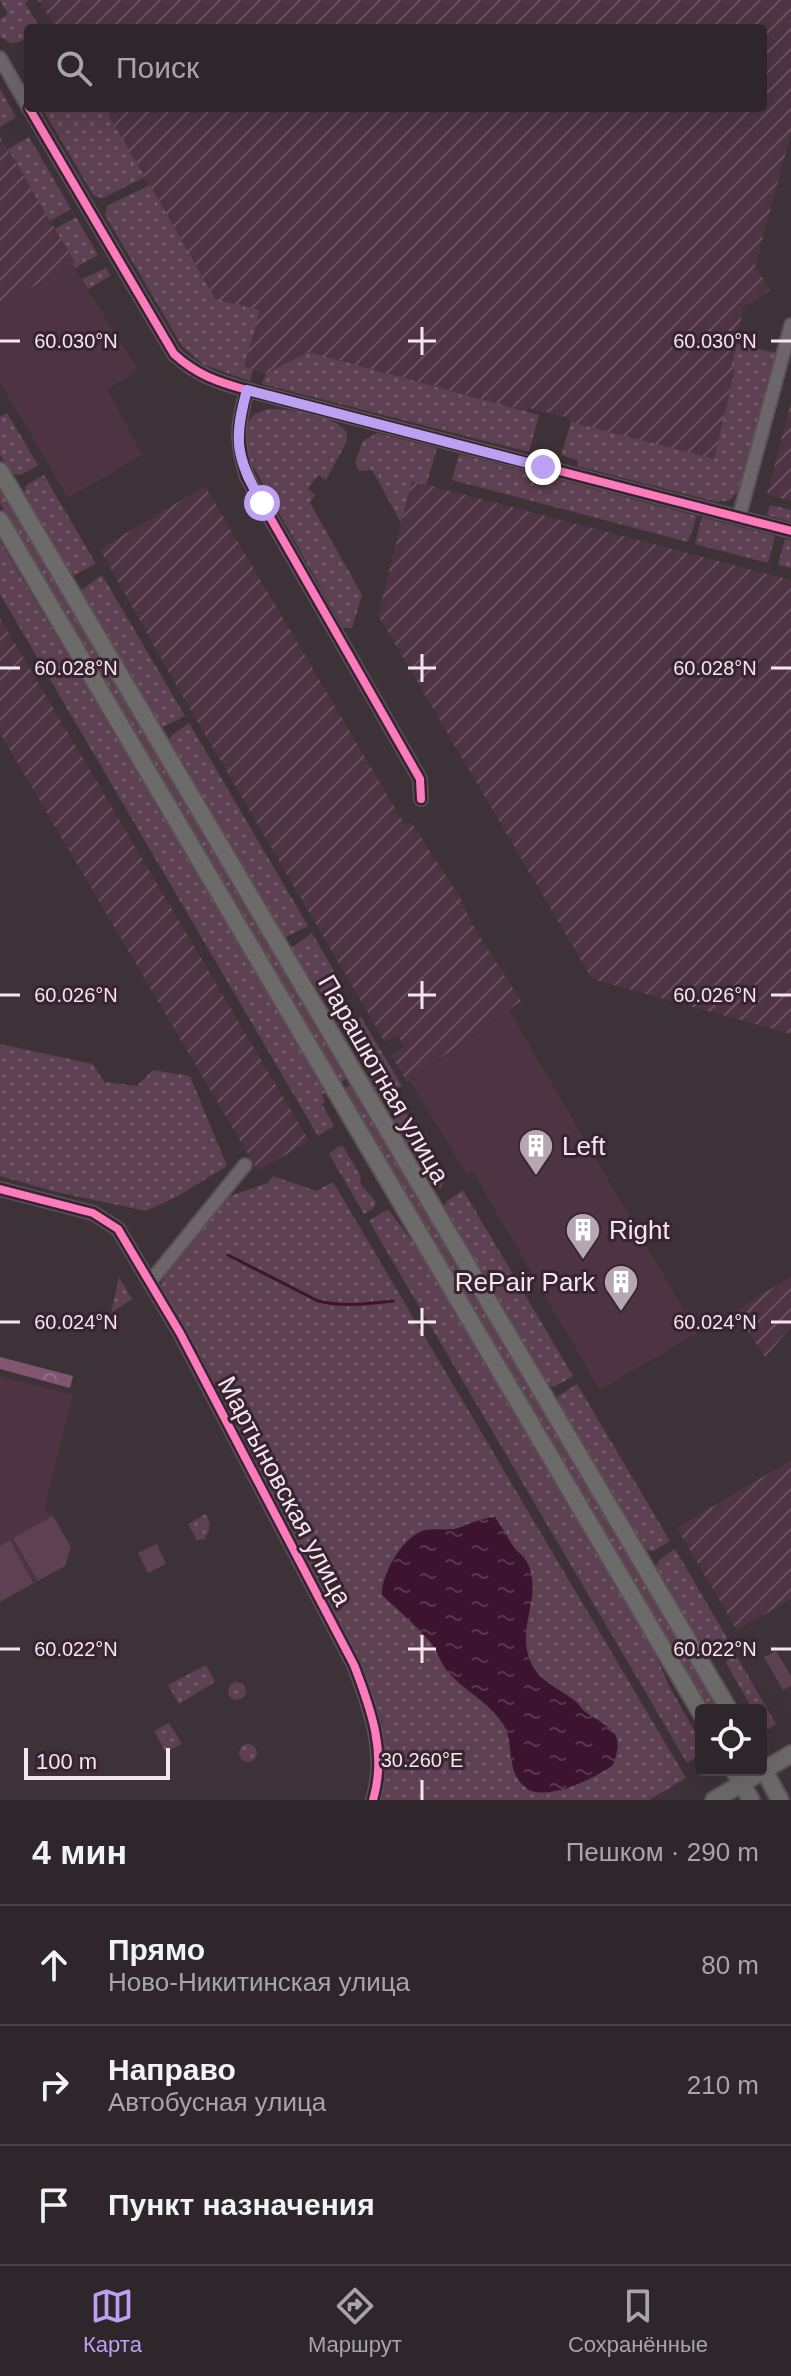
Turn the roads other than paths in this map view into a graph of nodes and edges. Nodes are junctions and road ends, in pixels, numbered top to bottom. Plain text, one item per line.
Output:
1 (0, 58) edge
2 (24, 101) edge
3 (30, 112) edge
4 (791, 325) edge
5 (247, 390) junction
6 (0, 471) edge
7 (739, 517) junction
8 (0, 520) edge
9 (791, 531) edge
10 (421, 799) dead end
11 (245, 1165) dead end
12 (0, 1189) edge
13 (150, 1282) junction
14 (696, 1704) edge
15 (725, 1704) edge
16 (791, 1754) edge
17 (767, 1766) edge
18 (766, 1776) edge
19 (738, 1777) edge
20 (373, 1800) edge
21 (714, 1800) edge
22 (751, 1800) edge
23 (780, 1800) edge

1 - 2 street
3 - 5 street
4 - 7 street
5 - 7 street
5 - 10 street
6 - 15 main road, Парашютная улица
7 - 9 street
8 - 14 main road, Парашютная улица
11 - 13 street
12 - 13 street, Мартыновская улица
13 - 20 street, Мартыновская улица
16 - 17 main road
18 - 23 main road
19 - 21 main road
19 - 22 main road

